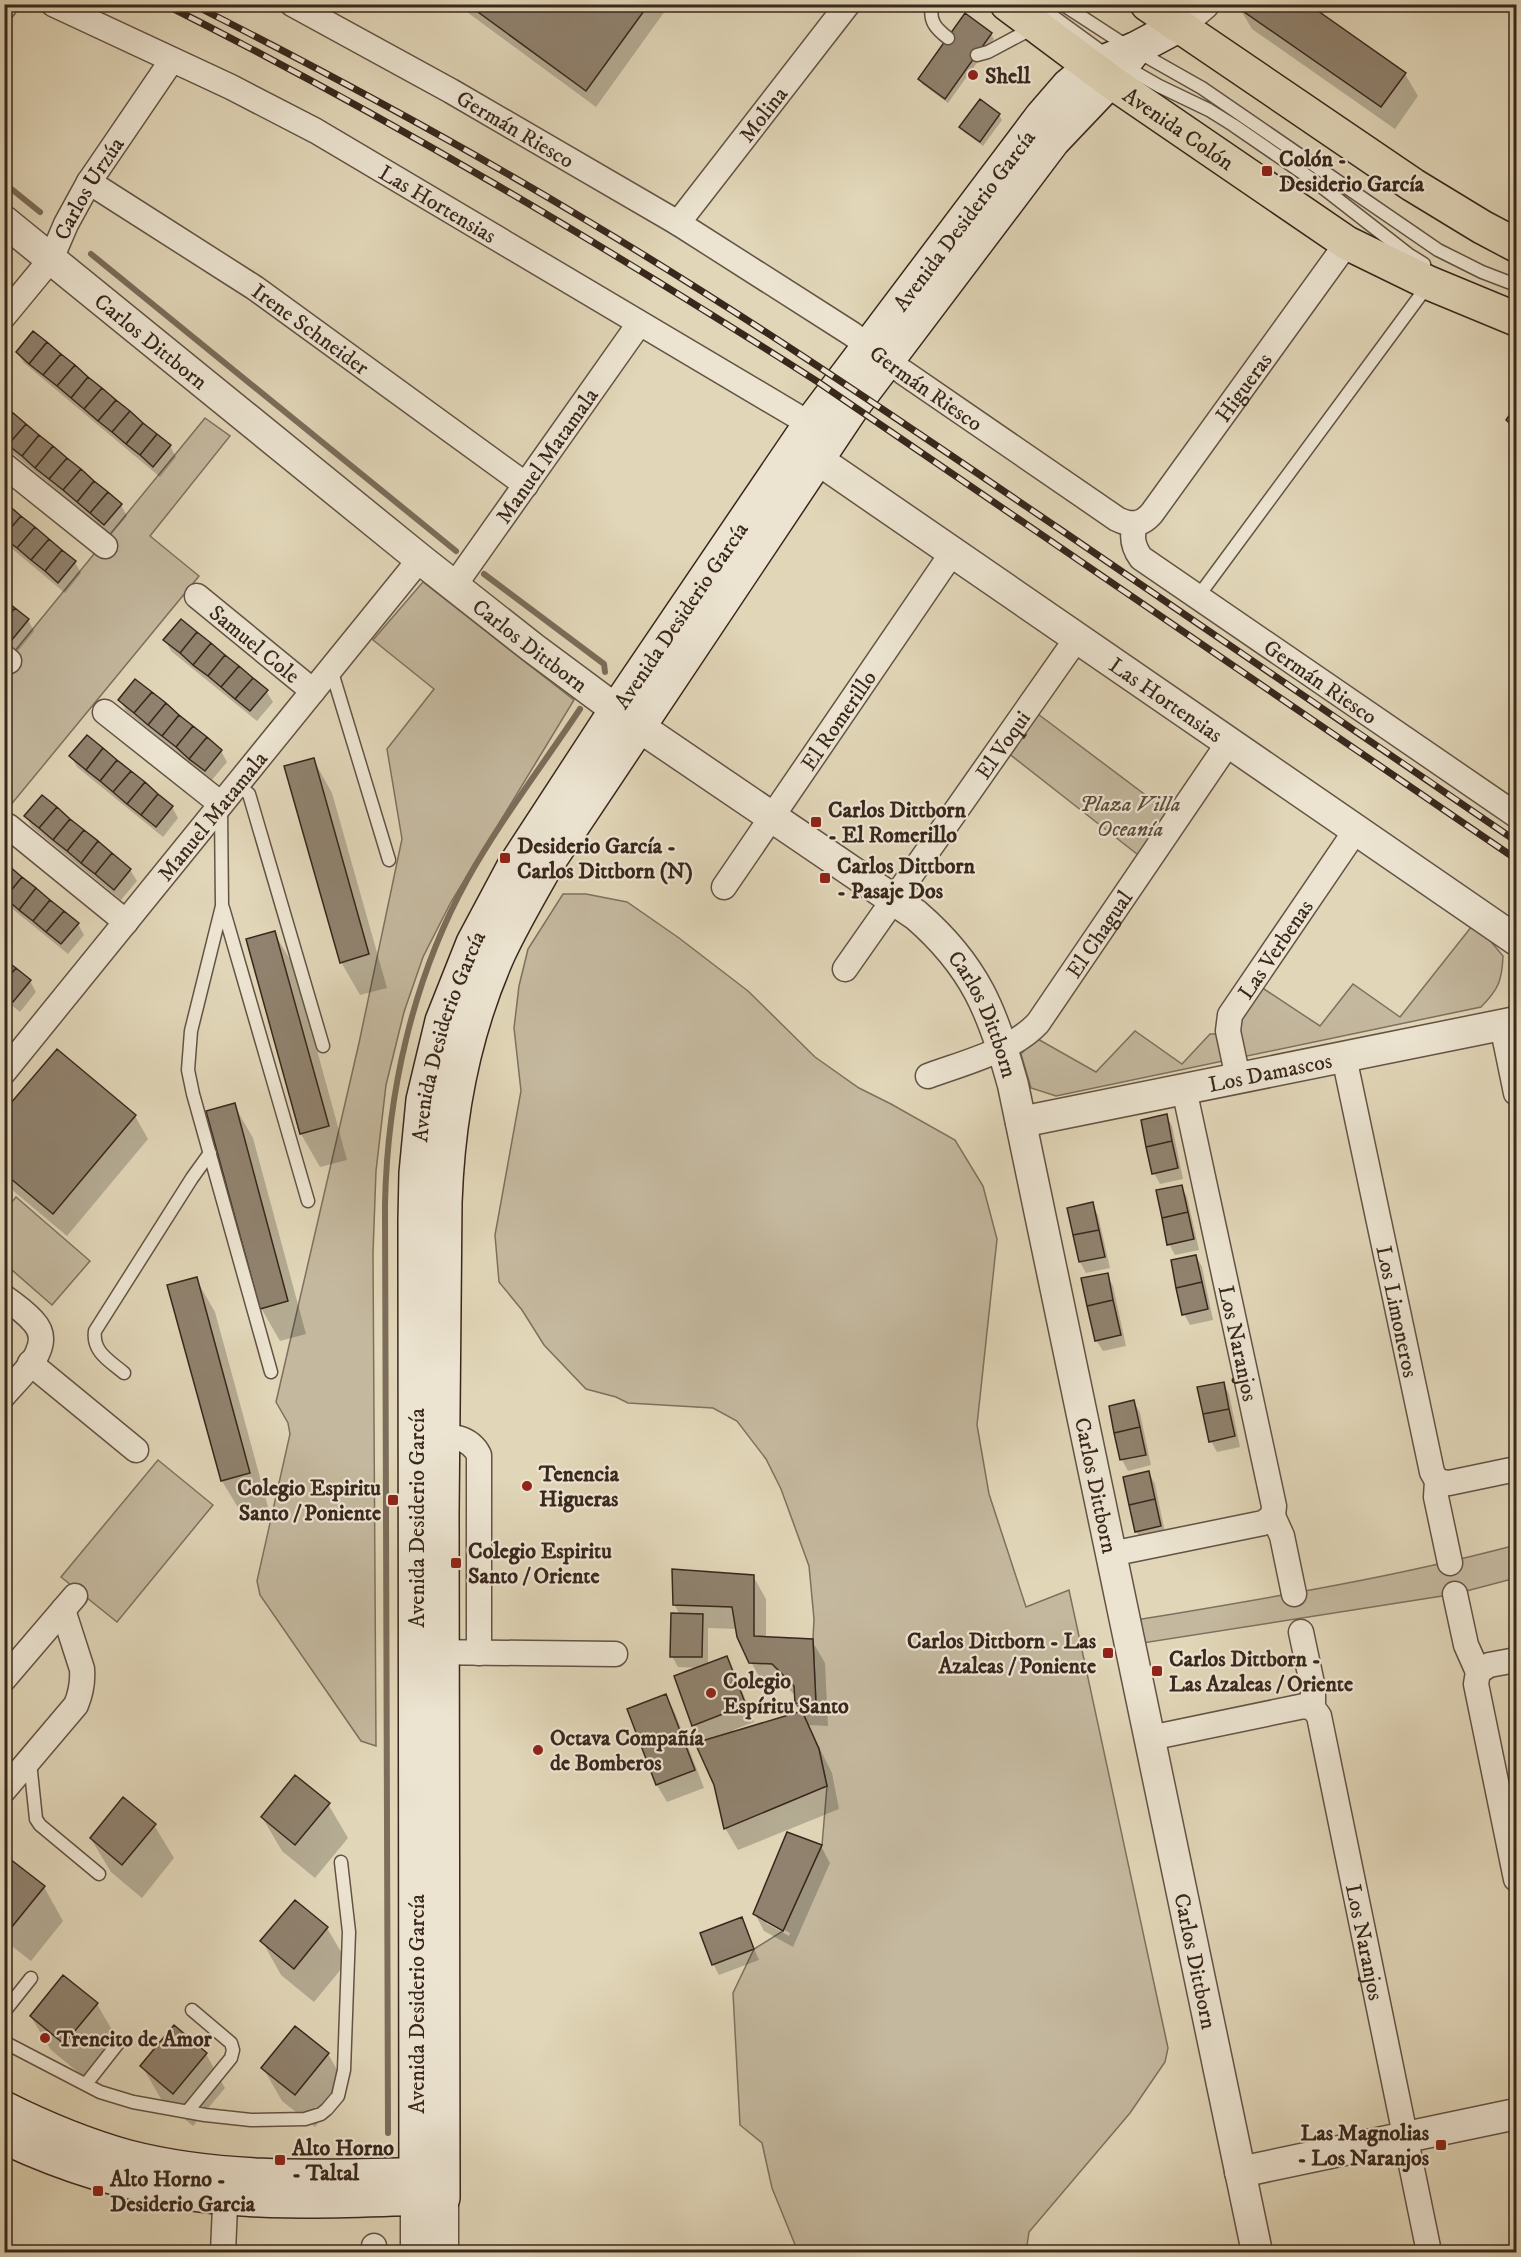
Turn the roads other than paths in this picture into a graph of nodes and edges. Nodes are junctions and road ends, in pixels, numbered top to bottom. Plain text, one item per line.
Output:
1 (53, 4) edge
2 (292, 4) edge
3 (848, 4) edge
4 (932, 4) edge
5 (1007, 4) edge
6 (1062, 4) edge
7 (1147, 4) edge
8 (1204, 4) edge
9 (1036, 15) edge
10 (1178, 26) junction
11 (948, 38) dead end
12 (977, 55) dead end
13 (172, 60) junction
14 (1114, 64) junction
15 (89, 182) junction
16 (4, 220) edge
17 (678, 223) junction
18 (1347, 243) junction
19 (1516, 245) edge
20 (51, 259) junction
21 (1430, 275) junction
22 (1516, 285) edge
23 (4, 316) edge
24 (1516, 319) edge
25 (639, 324) junction
26 (878, 353) junction
27 (810, 424) junction
28 (817, 459) junction
29 (4, 465) edge
30 (526, 485) junction
31 (1135, 524) junction
32 (105, 546) dead end
33 (952, 553) junction
34 (420, 559) junction
35 (453, 586) junction
36 (197, 596) dead end
37 (1197, 598) junction
38 (1077, 638) junction
39 (331, 669) junction
40 (313, 691) junction
41 (105, 712) dead end
42 (627, 718) junction
43 (1229, 742) junction
44 (237, 785) junction
45 (221, 804) junction
46 (1516, 815) edge
47 (772, 816) junction
48 (8, 826) dead end
49 (1356, 830) junction
50 (389, 860) dead end
51 (724, 888) dead end
52 (894, 899) junction
53 (222, 906) junction
54 (126, 922) junction
55 (1516, 940) edge
56 (845, 969) dead end
57 (1509, 1023) edge
58 (323, 1046) dead end
59 (1003, 1048) junction
60 (1344, 1056) junction
61 (7, 1064) edge
62 (928, 1076) dead end
63 (1238, 1078) junction
64 (1184, 1089) junction
65 (1516, 1093) edge
66 (1021, 1122) junction
67 (210, 1153) junction
68 (308, 1201) dead end
69 (4, 1297) edge
70 (30, 1364) junction
71 (271, 1372) dead end
72 (124, 1373) dead end
73 (4, 1395) edge
74 (429, 1436) junction
75 (136, 1450) dead end
76 (1516, 1469) edge
77 (1437, 1481) junction
78 (1273, 1516) junction
79 (1111, 1554) junction
80 (1449, 1563) dead end
81 (1294, 1594) dead end
82 (1455, 1594) dead end
83 (1301, 1632) dead end
84 (429, 1652) junction
85 (479, 1653) junction
86 (615, 1654) dead end
87 (1516, 1660) edge
88 (1478, 1672) junction
89 (4, 1679) edge
90 (1313, 1708) junction
91 (1149, 1738) junction
92 (29, 1760) junction
93 (4, 1790) edge
94 (341, 1862) dead end
95 (99, 1874) dead end
96 (1516, 1879) edge
97 (31, 1978) dead end
98 (192, 2010) dead end
99 (4, 2012) edge
100 (4, 2042) edge
101 (119, 2042) dead end
102 (86, 2084) junction
103 (4, 2108) edge
104 (187, 2112) junction
105 (1516, 2114) edge
106 (4, 2137) edge
107 (1404, 2137) junction
108 (1240, 2172) junction
109 (226, 2185) junction
110 (429, 2186) junction
111 (223, 2253) edge
112 (416, 2253) edge
113 (443, 2253) edge
114 (1257, 2253) edge
115 (1429, 2253) edge

1 - 13 street, Las Hortensias
2 - 17 street, Germán Riesco
3 - 17 street, Molina
4 - 11 lane
5 - 9 main road, Avenida Colón
6 - 14 lane
7 - 10 main road
8 - 10 street
9 - 12 lane
9 - 14 main road, Avenida Colón
10 - 14 main road, Avenida Desiderio García
10 - 19 main road
13 - 15 street, Carlos Urzúa
13 - 25 street, Las Hortensias
14 - 18 main road, Avenida Colón
14 - 21 lane
14 - 22 lane
14 - 26 main road, Avenida Desiderio García
15 - 20 street, Carlos Urzúa
15 - 30 street, Irene Schneider
16 - 20 street, Carlos Dittborn
17 - 26 street, Germán Riesco
18 - 21 main road, Avenida Colón
18 - 31 street, Higueras
20 - 23 street, Carlos Urzúa
20 - 34 street, Carlos Dittborn
21 - 24 main road, Avenida Colón
21 - 37 lane
25 - 27 street, Las Hortensias
25 - 30 street, Manuel Matamala
26 - 27 main road, Avenida Desiderio García
26 - 28 main road, Avenida Desiderio García
26 - 31 street, Germán Riesco
27 - 42 main road, Avenida Desiderio García
28 - 33 street, Las Hortensias
28 - 42 main road, Avenida Desiderio García
29 - 32 street
30 - 35 street, Manuel Matamala
31 - 37 street, Germán Riesco
33 - 38 street, Las Hortensias
33 - 47 street, El Romerillo
34 - 35 street, Carlos Dittborn
34 - 39 street, Manuel Matamala
35 - 42 street, Carlos Dittborn
36 - 40 street, Samuel Cole
37 - 46 street, Germán Riesco
38 - 43 street, Las Hortensias
38 - 52 street, El Voqui
39 - 40 street, Manuel Matamala
39 - 50 lane
40 - 44 street, Manuel Matamala
41 - 45 street
42 - 47 street, Carlos Dittborn
42 - 74 main road, Avenida Desiderio García
43 - 49 street, Las Hortensias
43 - 59 street, El Chagual
44 - 45 street, Manuel Matamala
44 - 58 lane
45 - 53 lane
45 - 54 street, Manuel Matamala
47 - 51 street, El Romerillo
47 - 52 street, Carlos Dittborn
48 - 54 street
49 - 55 street, Las Hortensias
49 - 63 street, Las Verbenas
52 - 56 street, El Voqui
52 - 59 street, Carlos Dittborn
53 - 67 lane
53 - 68 lane
54 - 61 street, Manuel Matamala
57 - 60 street, Los Damascos
57 - 65 street
59 - 62 street, El Chagual
59 - 66 street, Carlos Dittborn
60 - 63 street, Los Damascos
60 - 77 street, Los Limoneros
63 - 64 street, Los Damascos
64 - 66 street, Los Damascos
64 - 78 street, Los Naranjos
66 - 79 street, Carlos Dittborn
67 - 71 lane
67 - 72 lane
69 - 70 street
70 - 73 street
70 - 75 street
74 - 84 main road, Avenida Desiderio García
74 - 85 street
76 - 77 street
77 - 80 street, Los Limoneros
78 - 79 street
78 - 81 street, Los Naranjos
79 - 91 street, Carlos Dittborn
82 - 88 street
83 - 90 street, Los Naranjos
84 - 85 street
84 - 110 main road, Avenida Desiderio García
85 - 86 street
87 - 88 street
88 - 96 street
89 - 92 street
90 - 91 street
90 - 107 street, Los Naranjos
91 - 108 street, Carlos Dittborn
92 - 93 street
92 - 95 lane
94 - 104 lane
97 - 99 lane
98 - 104 lane
100 - 102 lane
101 - 102 lane
102 - 104 lane
103 - 109 main road
105 - 107 street
106 - 109 main road
107 - 108 street
107 - 115 street, Los Naranjos
108 - 114 street, Carlos Dittborn
109 - 110 main road
109 - 111 street
110 - 112 street, Avenida Desiderio García
110 - 113 street, Avenida Desiderio García

